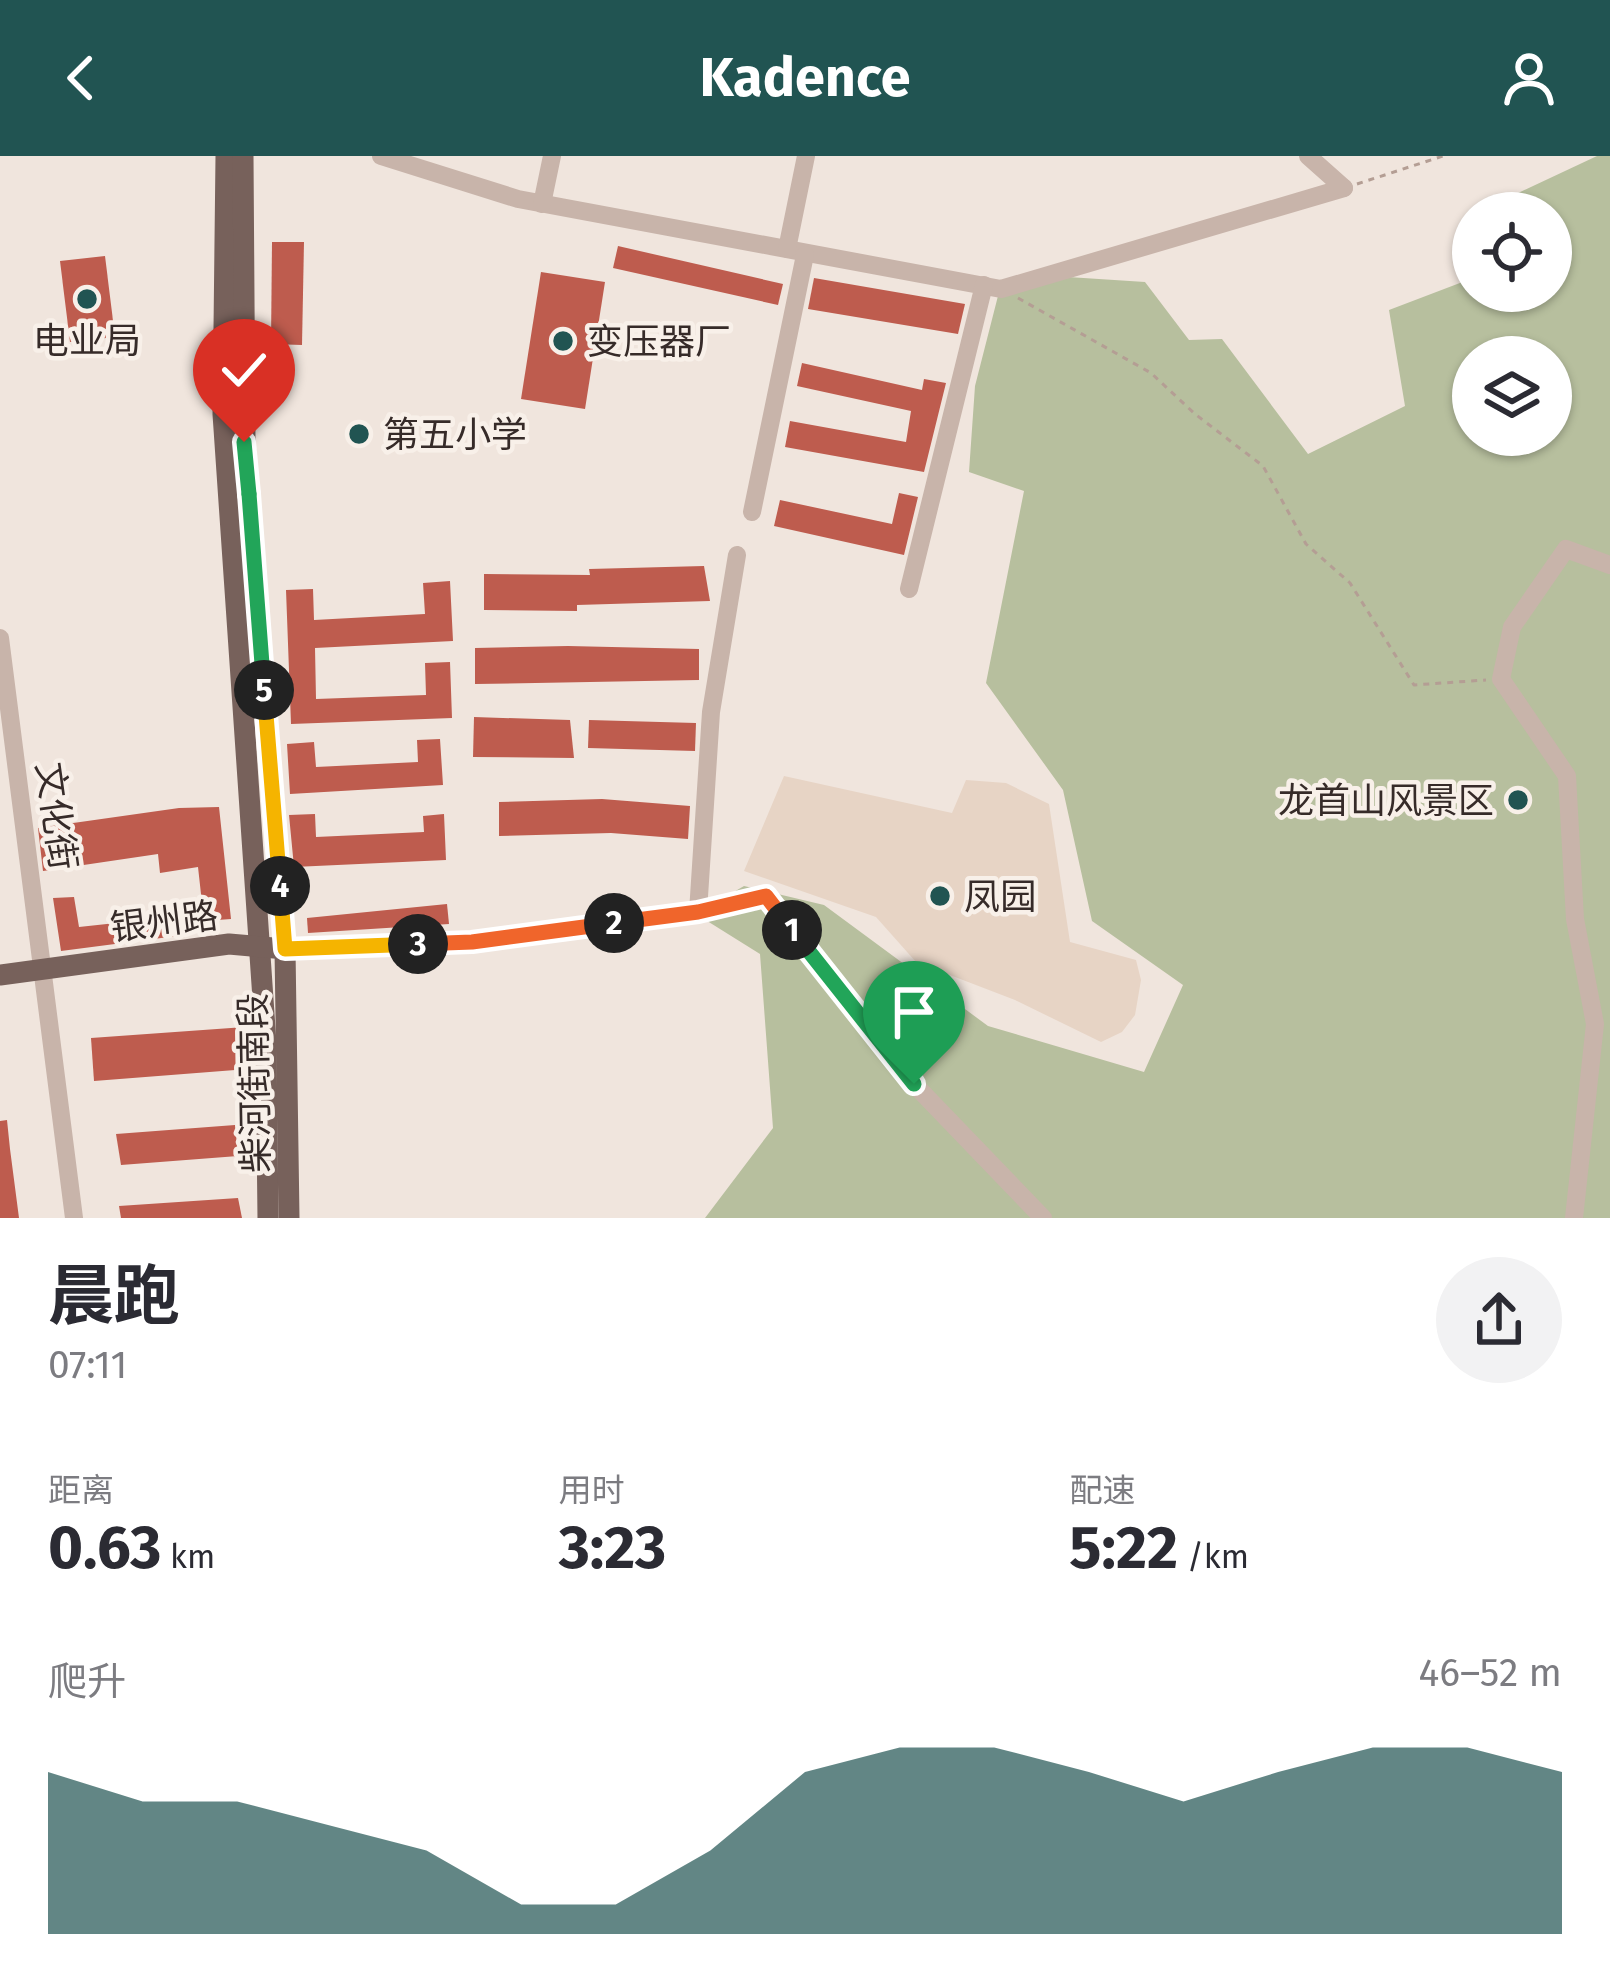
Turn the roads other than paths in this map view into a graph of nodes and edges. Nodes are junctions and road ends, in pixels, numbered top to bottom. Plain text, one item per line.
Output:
1 (226, 156) edge
2 (243, 156) edge
3 (381, 156) edge
4 (552, 156) edge
5 (806, 156) edge
6 (1308, 156) edge
7 (542, 204) junction
8 (796, 252) junction
9 (992, 287) junction
10 (752, 512) dead end
11 (737, 555) dead end
12 (1610, 565) edge
13 (910, 589) dead end
14 (0, 638) edge
15 (766, 896) joint
16 (698, 912) junction
17 (260, 947) junction
18 (285, 949) junction
19 (45, 970) junction
20 (0, 975) edge
21 (74, 1218) edge
22 (268, 1218) edge
23 (289, 1218) edge
24 (1043, 1218) edge
25 (1574, 1218) edge

1 - 17 main road, 柴河街南段
2 - 18 main road, 柴河街南段
3 - 7 street
4 - 7 street
5 - 8 street
6 - 9 street
7 - 8 street
8 - 9 street
8 - 10 street
9 - 13 street
11 - 16 street
12 - 25 street
14 - 19 street, 文化街
15 - 16 main road, 银州路
15 - 24 street
16 - 18 main road, 银州路
17 - 18 main road, 银州路
17 - 19 main road, 银州路
17 - 22 main road, 柴河街南段
18 - 23 main road, 柴河街南段
19 - 20 main road, 银州路
19 - 21 street, 文化街

